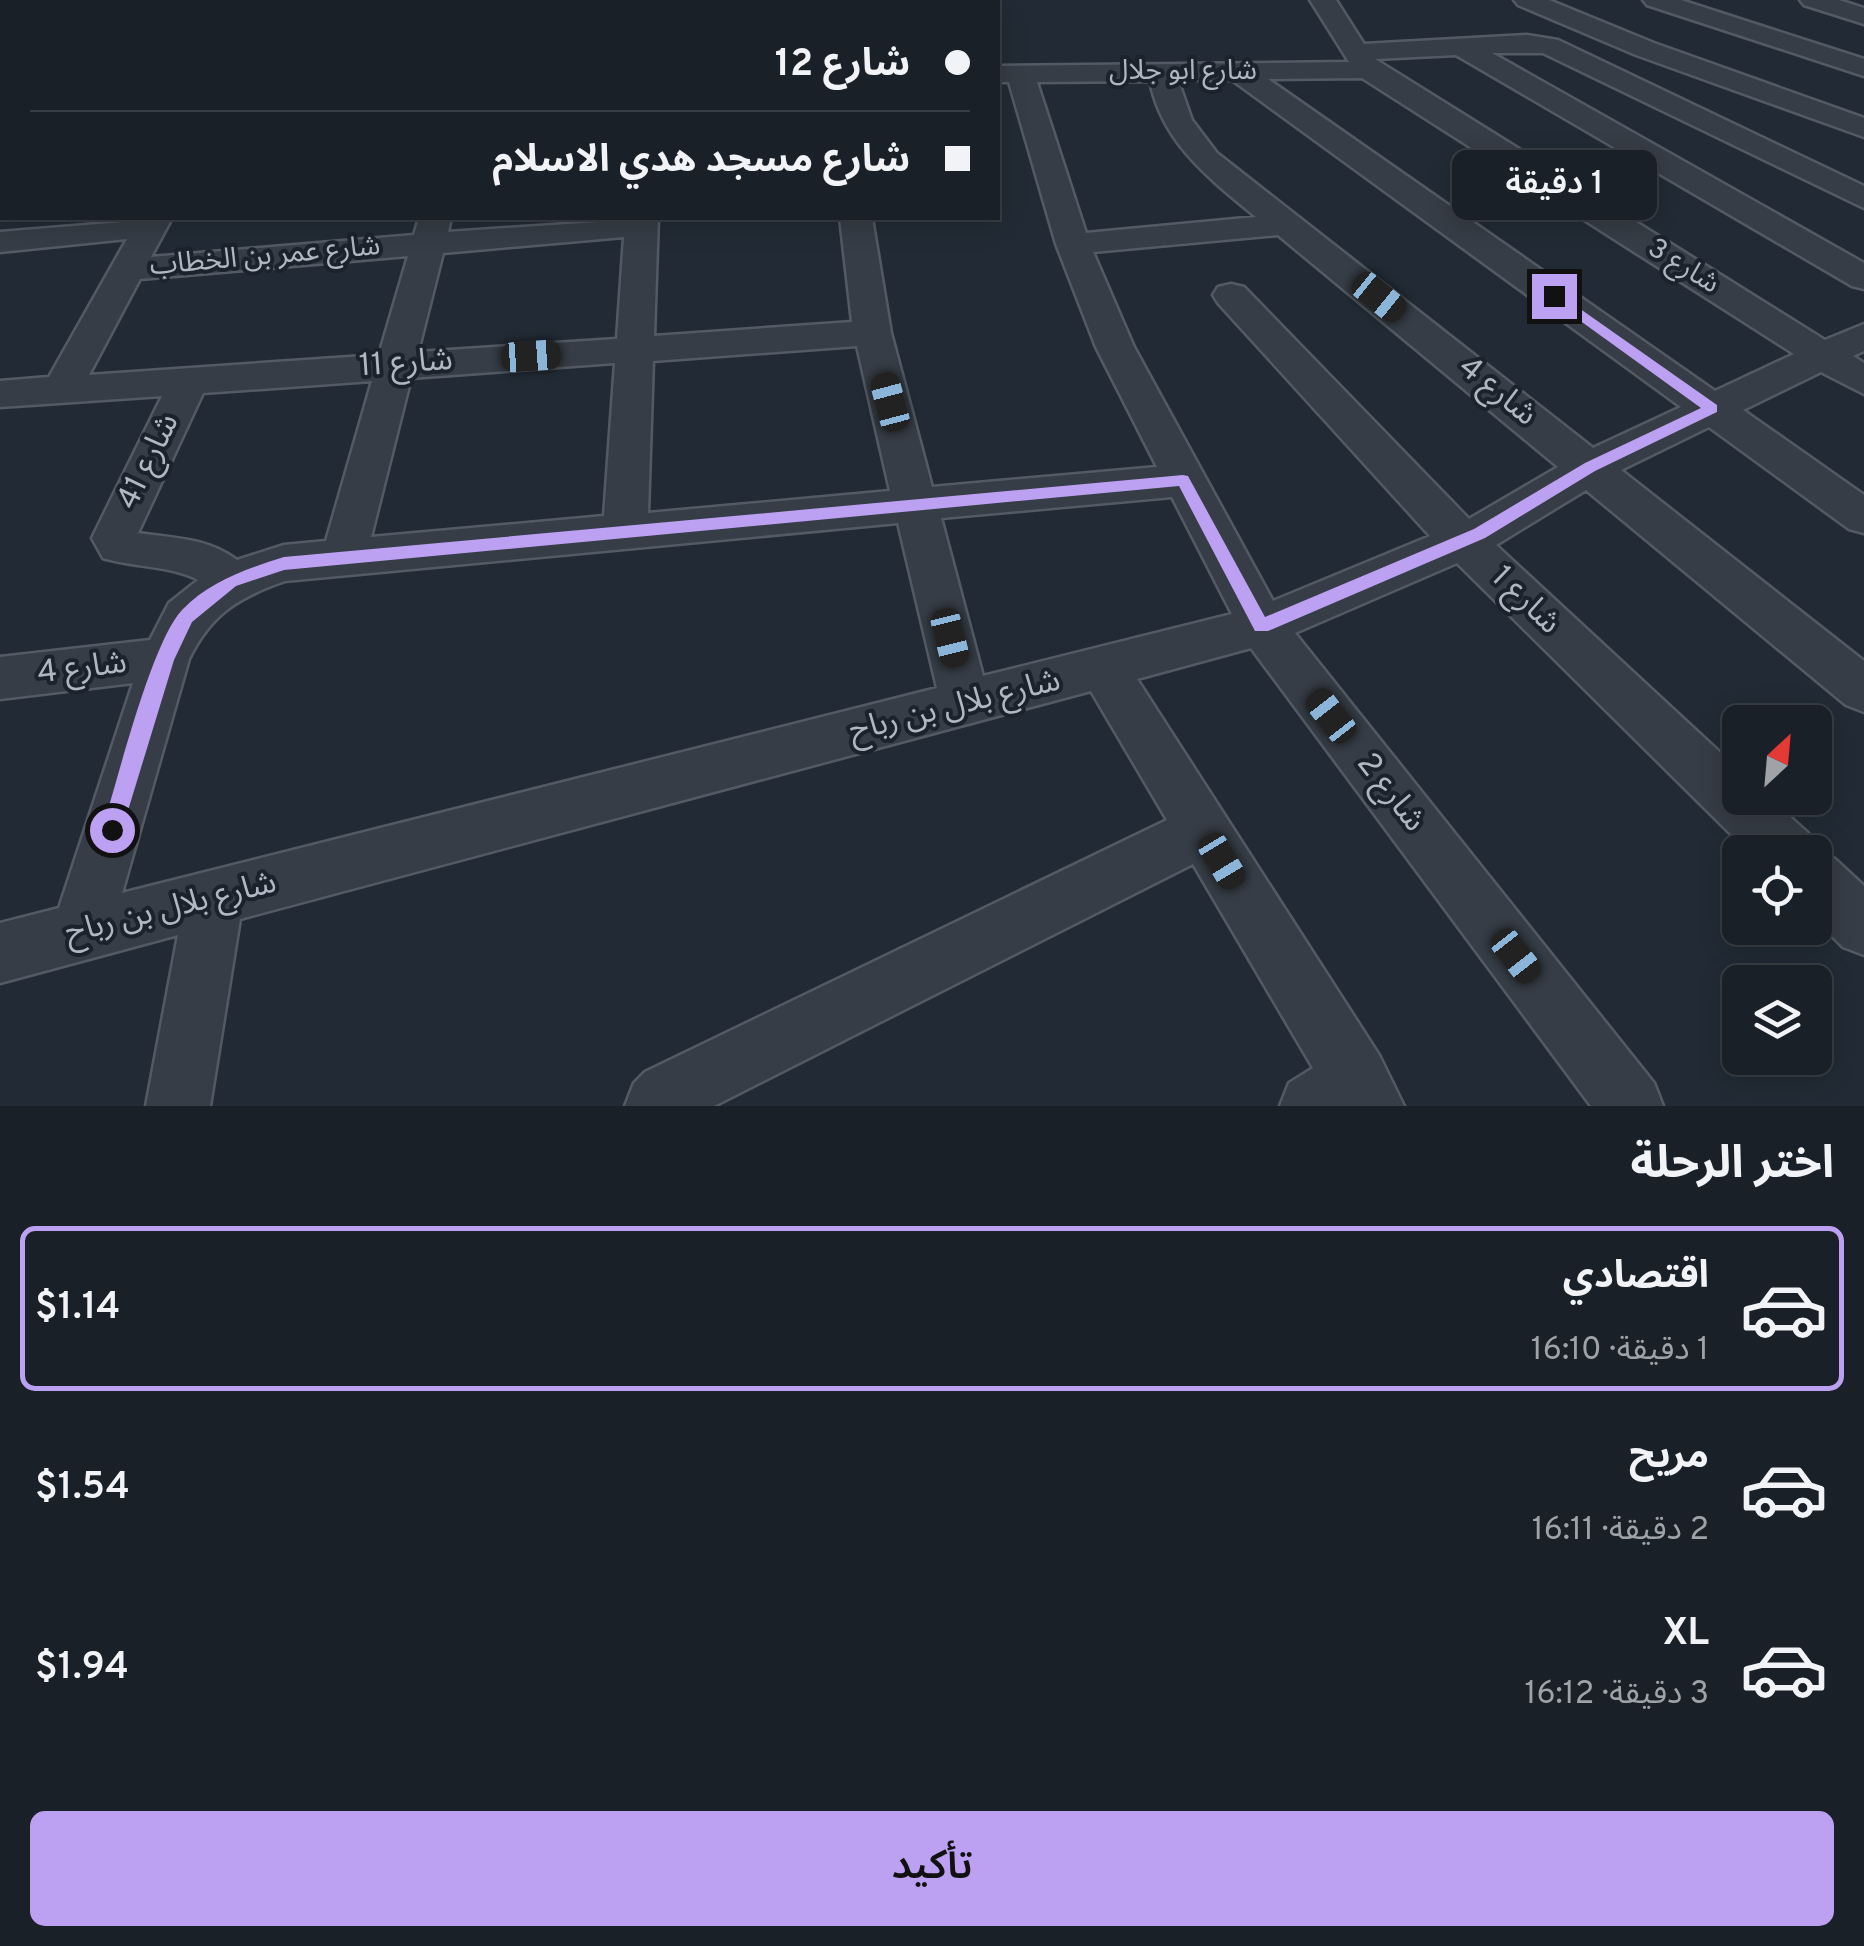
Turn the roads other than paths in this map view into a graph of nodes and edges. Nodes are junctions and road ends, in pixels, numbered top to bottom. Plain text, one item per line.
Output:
1 (1323, 0) edge
2 (1527, 0) edge
3 (1656, 0) edge
4 (1814, 0) edge
5 (1864, 16) edge
6 (1462, 47) junction
7 (1362, 61) junction
8 (1864, 68) edge
9 (1163, 72) junction
10 (1239, 72) junction
11 (1009, 74) edge
12 (1864, 128) edge
13 (1864, 198) edge
14 (856, 220) edge
15 (153, 222) edge
16 (642, 222) edge
17 (1289, 224) junction
18 (431, 230) edge
19 (18, 233) edge
20 (1073, 244) junction
21 (127, 270) junction
22 (1864, 278) edge
23 (1232, 295) dead end
24 (872, 333) junction
25 (634, 349) junction
26 (1850, 357) edge
27 (393, 365) junction
28 (190, 378) junction
29 (62, 388) junction
30 (0, 394) edge
31 (1712, 409) junction
32 (1590, 467) junction
33 (1183, 480) junction
34 (916, 505) junction
35 (1864, 517) edge
36 (625, 532) junction
37 (1462, 541) junction
38 (344, 557) junction
39 (230, 582) junction
40 (1262, 626) junction
41 (165, 660) junction
42 (1104, 669) junction
43 (0, 678) edge
44 (1864, 690) edge
45 (966, 704) junction
46 (1203, 830) junction
47 (1770, 835) edge
48 (1832, 895) edge
49 (214, 898) junction
50 (1864, 926) edge
51 (80, 932) junction
52 (0, 953) edge
53 (1347, 1097) edge
54 (178, 1106) edge
55 (657, 1106) edge
56 (1632, 1106) edge

1 - 7 street, شارع 3
2 - 12 street
3 - 8 street
4 - 5 street
6 - 7 street
6 - 13 street
6 - 22 street
7 - 10 street, شارع ابو جلال
7 - 26 street, شارع 3
9 - 10 street, شارع ابو جلال
9 - 11 street, شارع ابو جلال
9 - 17 street, شارع 4
10 - 31 street
11 - 20 street, شارع 2
14 - 24 street
15 - 19 street
15 - 21 street
16 - 18 street, شارع عمر بن الخطاب
16 - 25 street
17 - 20 street
17 - 32 street, شارع 4
18 - 21 street, شارع عمر بن الخطاب
18 - 27 street
20 - 33 street, شارع 2
21 - 29 street
23 - 37 street, شارع 1
24 - 25 street, شارع 11
24 - 34 street
25 - 27 street, شارع 11
25 - 36 street
26 - 31 street, شارع بلال بن رباح
27 - 28 street, شارع 11
27 - 38 street
28 - 29 street, شارع 11
28 - 39 street, شارع 41
29 - 30 street, شارع 11
31 - 32 street, شارع بلال بن رباح
31 - 35 street
32 - 37 street, شارع بلال بن رباح
32 - 44 street, شارع 4
33 - 34 street
33 - 40 street, شارع 2
34 - 36 street
34 - 45 street
36 - 38 street
37 - 40 street, شارع بلال بن رباح
37 - 47 street, شارع 1
38 - 39 street
39 - 41 street
40 - 42 street, شارع بلال بن رباح
40 - 56 street, شارع 2
41 - 43 street, شارع 4
41 - 51 street
42 - 45 street, شارع بلال بن رباح
42 - 46 street
45 - 49 street, شارع بلال بن رباح
46 - 53 street
46 - 55 street
48 - 50 street
49 - 51 street, شارع بلال بن رباح
49 - 54 street
51 - 52 street, شارع بلال بن رباح

